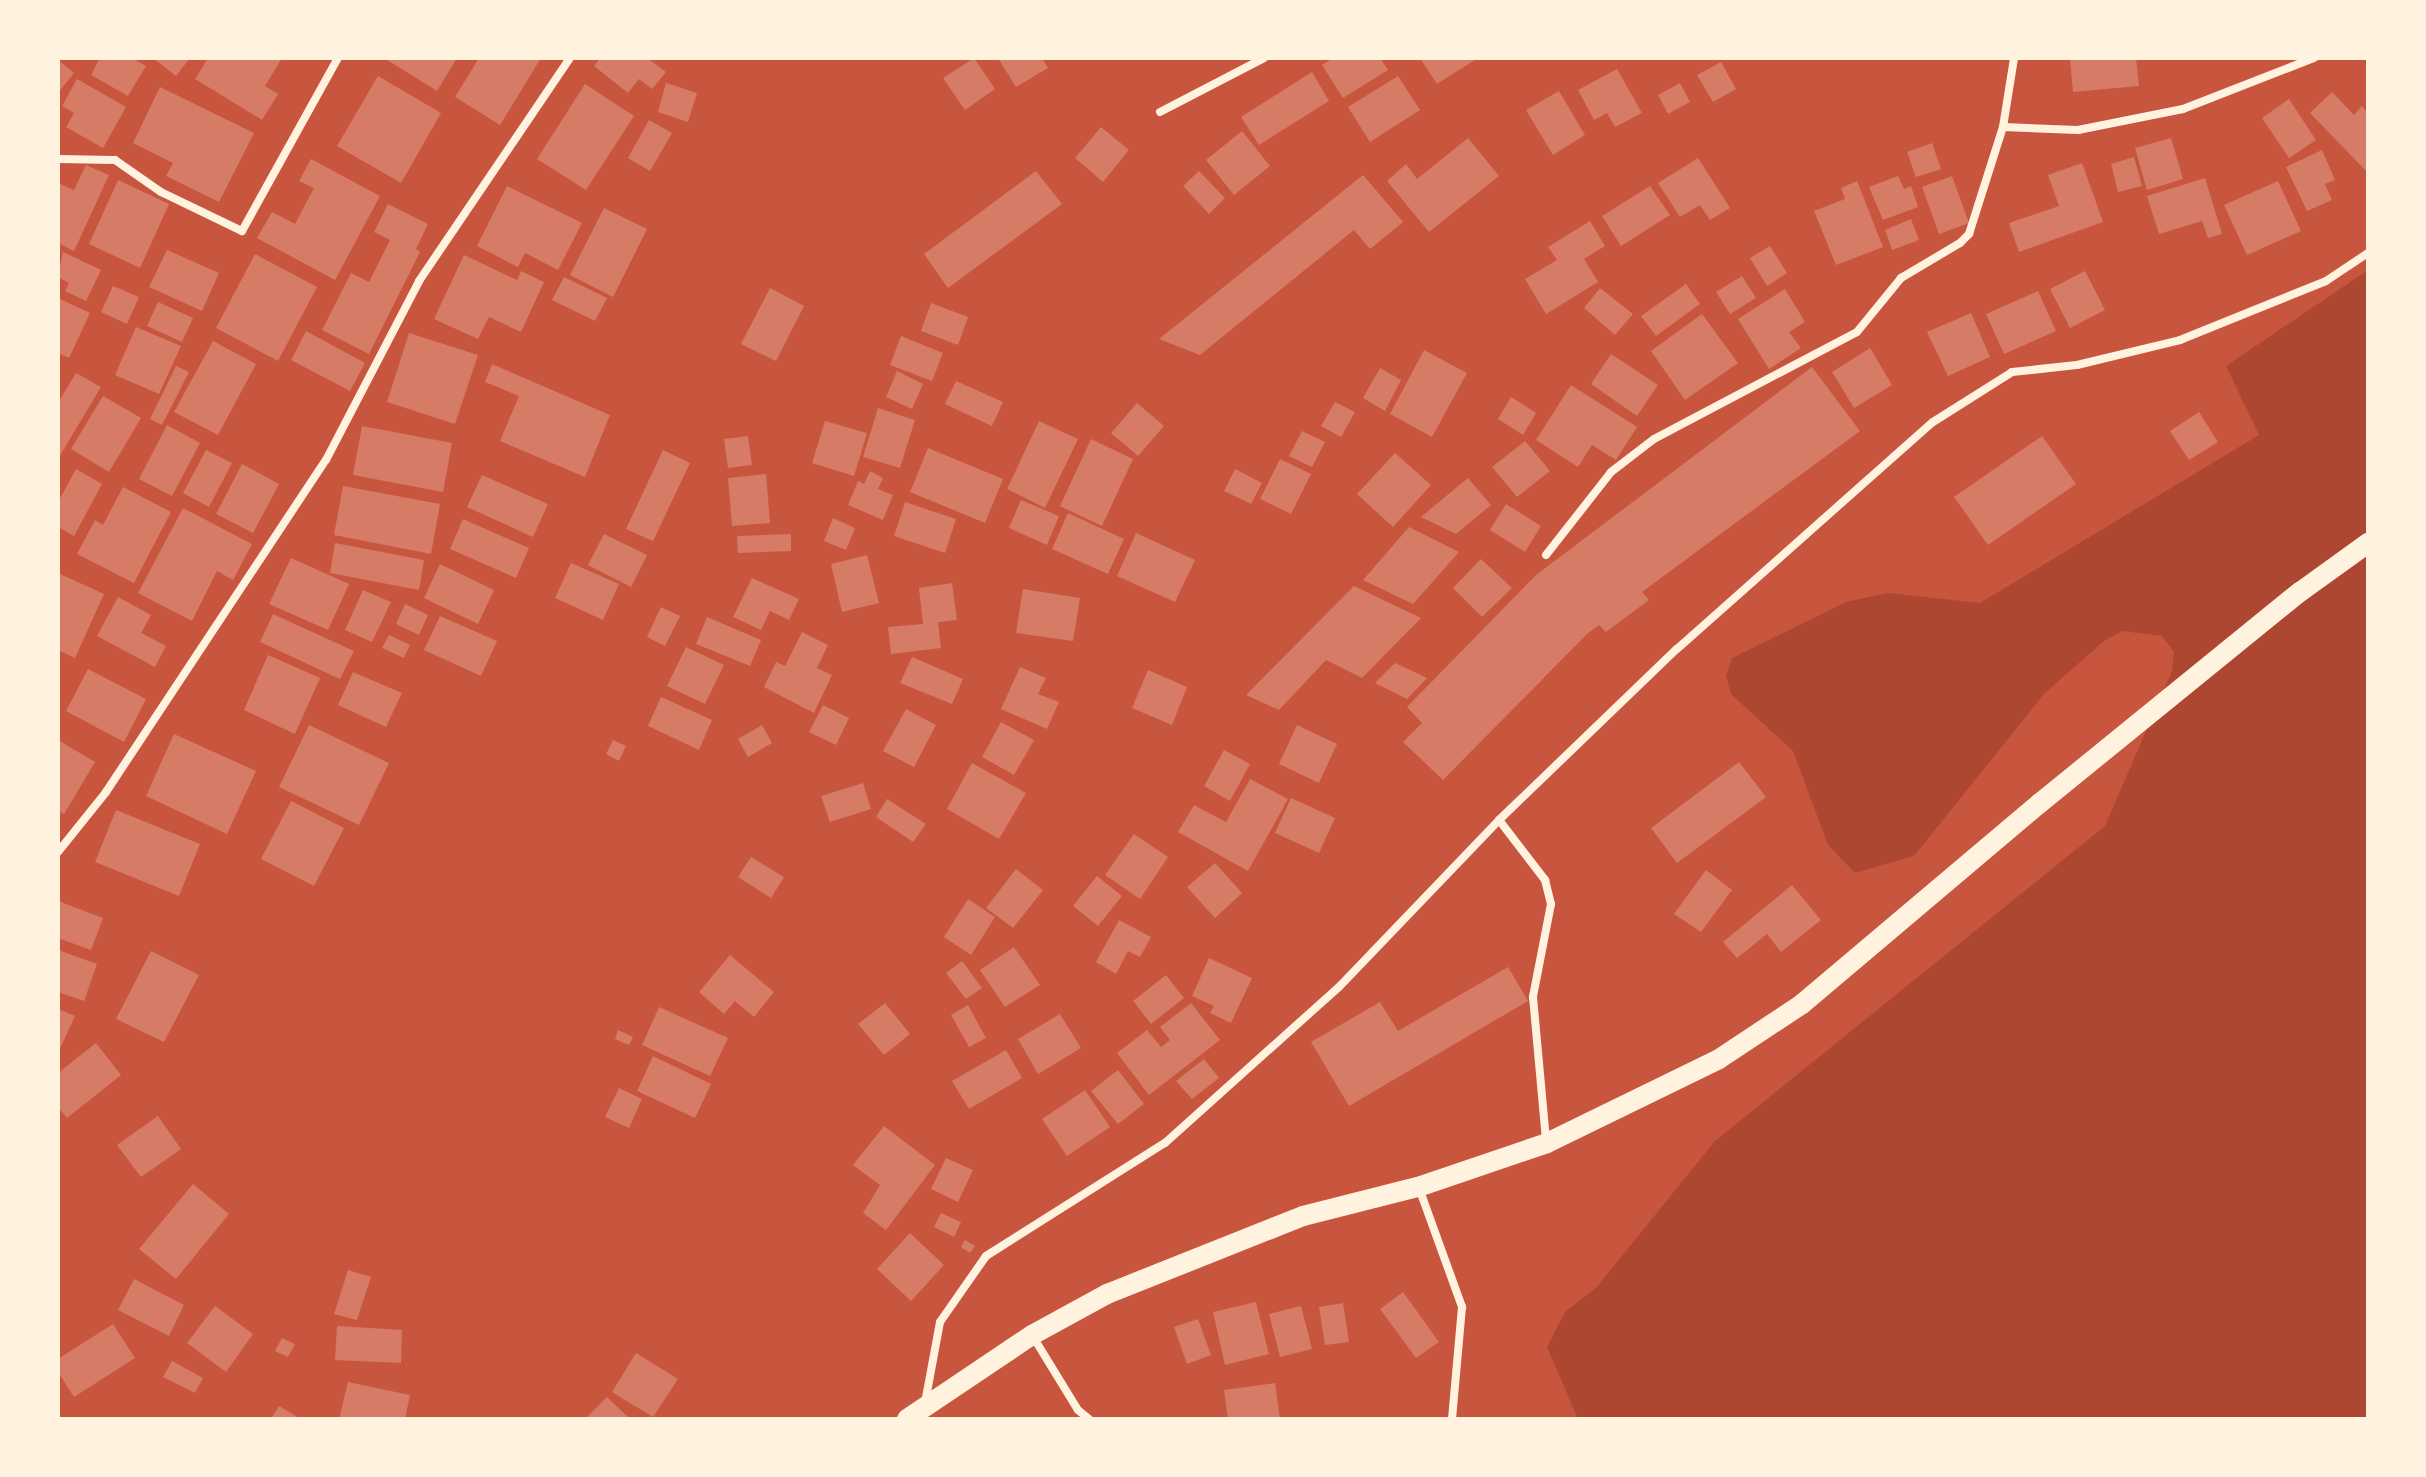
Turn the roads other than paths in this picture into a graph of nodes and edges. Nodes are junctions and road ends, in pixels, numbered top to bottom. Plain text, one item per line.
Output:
1 (338, 58) edge
2 (570, 58) edge
3 (1264, 58) edge
4 (2014, 58) edge
5 (2314, 58) edge
6 (1160, 112) dead end
7 (2003, 127) junction
8 (58, 159) edge
9 (2368, 253) edge
10 (2368, 543) edge
11 (1546, 555) dead end
12 (1499, 820) junction
13 (58, 852) edge
14 (1547, 1143) junction
15 (1418, 1187) junction
16 (1032, 1335) junction
17 (925, 1403) junction
18 (907, 1419) edge
19 (1089, 1419) edge
20 (1452, 1419) edge

1 - 8 street
2 - 13 street
3 - 6 street
4 - 7 street
5 - 7 street
7 - 11 street
9 - 12 street
10 - 14 main road
12 - 14 street
12 - 17 street
14 - 15 main road
15 - 16 main road
15 - 20 street
16 - 17 main road
16 - 19 street
17 - 18 main road

